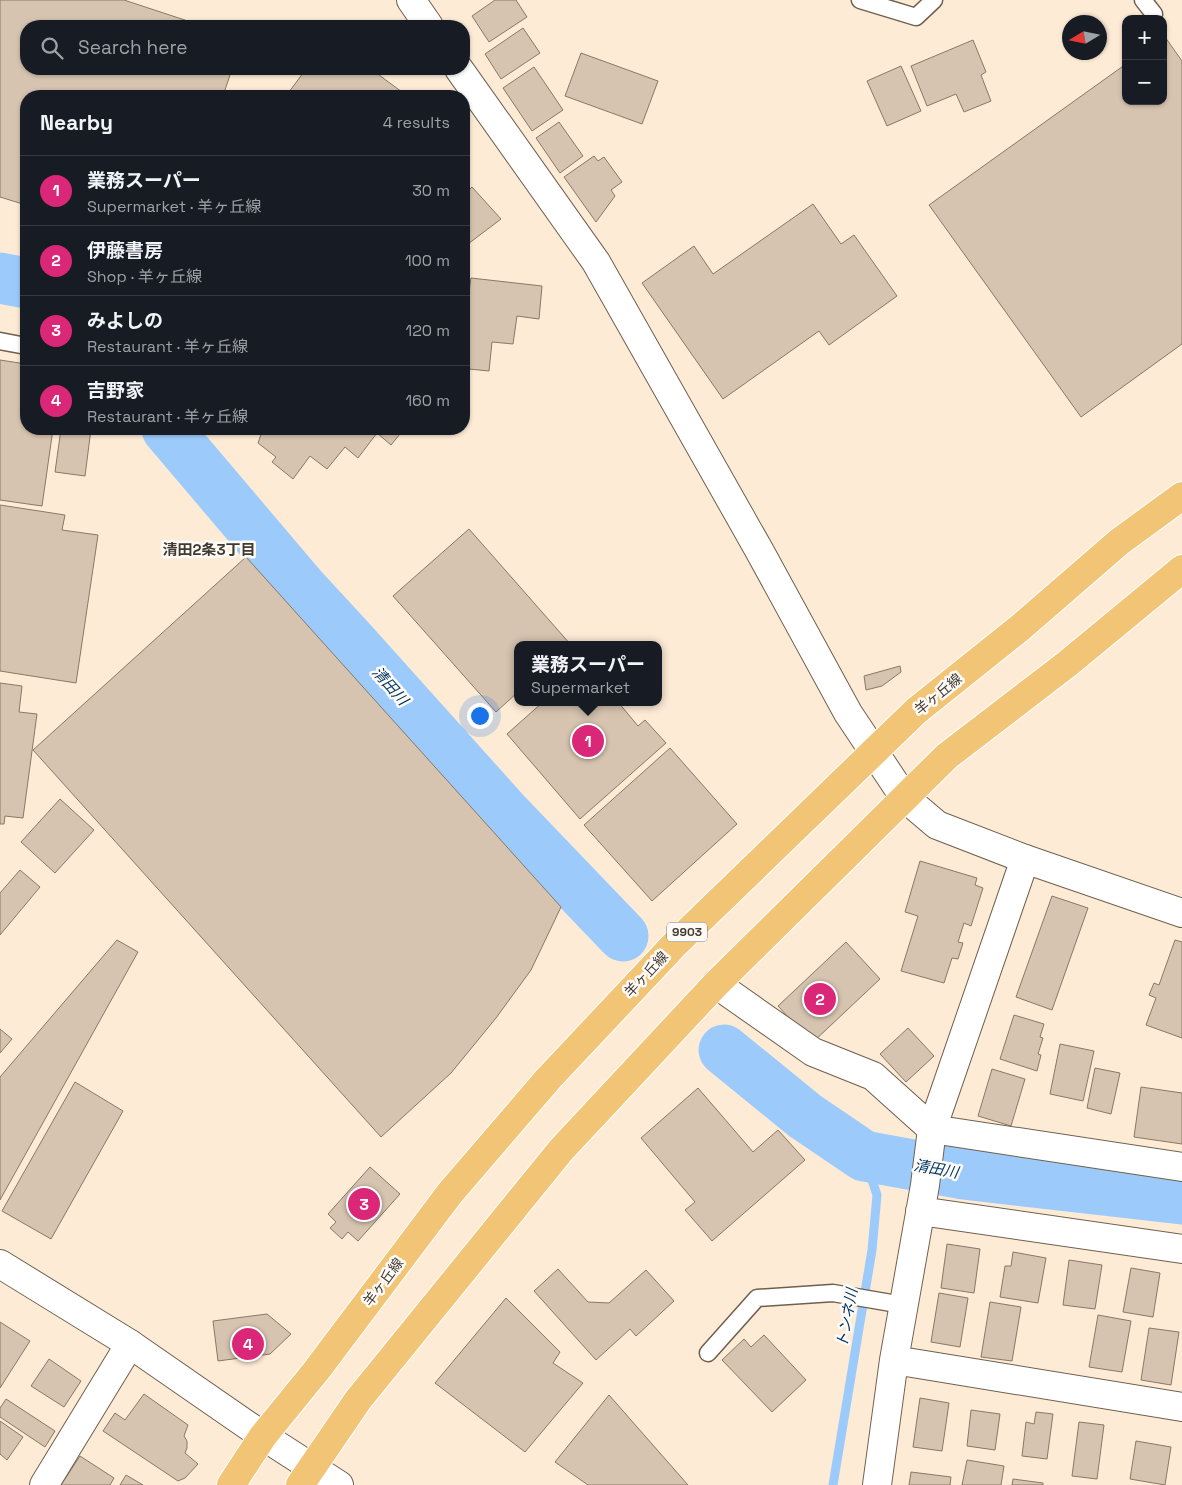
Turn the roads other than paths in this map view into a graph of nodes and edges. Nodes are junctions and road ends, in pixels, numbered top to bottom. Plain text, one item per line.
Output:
1 (411, 0) edge
2 (860, 0) edge
3 (934, 0) edge
4 (1143, 0) edge
5 (1154, 14) dead end
6 (425, 20) edge
7 (463, 75) edge
8 (0, 342) edge
9 (20, 345) edge
10 (1182, 496) edge
11 (1182, 569) edge
12 (873, 752) junction
13 (904, 798) junction
14 (1025, 859) junction
15 (1182, 913) edge
16 (716, 984) junction
17 (931, 1139) junction
18 (1182, 1167) edge
19 (922, 1198) junction
20 (1182, 1249) edge
21 (0, 1264) edge
22 (903, 1305) junction
23 (130, 1344) junction
24 (708, 1352) dead end
25 (894, 1360) junction
26 (1182, 1407) edge
27 (263, 1436) junction
28 (306, 1476) edge
29 (44, 1485) edge
30 (231, 1485) edge
31 (338, 1485) edge
32 (877, 1485) edge

1 - 6 street
2 - 3 lane
4 - 5 lane
7 - 12 street
8 - 9 lane
10 - 12 main road, 羊ヶ丘線 / 9903
11 - 13 main road
12 - 13 street
12 - 27 main road, 羊ヶ丘線 / 9903
13 - 14 street
13 - 16 main road
14 - 15 street
14 - 17 street
16 - 17 street
16 - 28 main road
17 - 18 street
17 - 19 street
19 - 20 street
19 - 22 street
21 - 23 street
22 - 24 lane
22 - 25 street
23 - 27 street
23 - 29 street
25 - 26 street
25 - 32 street
27 - 28 street
27 - 30 main road, 羊ヶ丘線 / 9903
28 - 31 street

